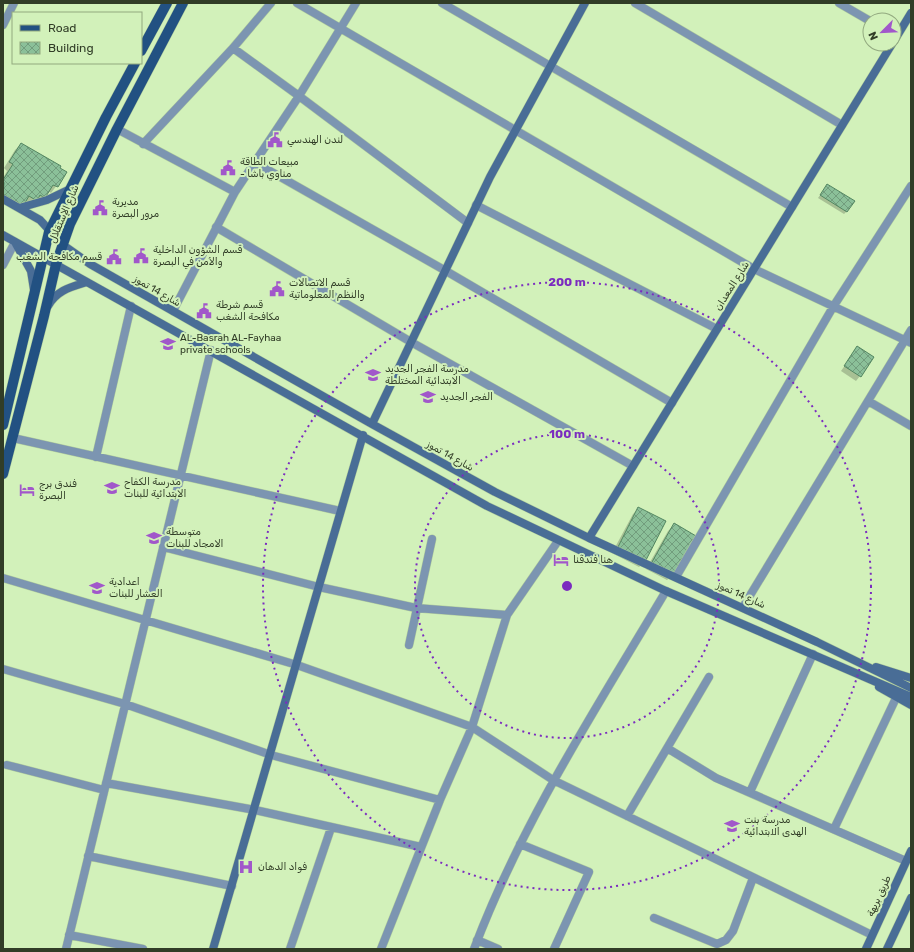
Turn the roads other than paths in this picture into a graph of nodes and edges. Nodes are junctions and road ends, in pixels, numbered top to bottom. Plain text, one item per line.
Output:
1 (14, 3) edge
2 (167, 3) edge
3 (183, 3) edge
4 (271, 3) edge
5 (298, 3) edge
6 (356, 3) edge
7 (585, 3) edge
8 (635, 3) edge
9 (839, 3) edge
10 (447, 4) edge
11 (911, 13) edge
12 (862, 16) edge
13 (3, 25) edge
14 (341, 27) junction
15 (902, 27) edge
16 (233, 48) junction
17 (142, 49) edge
18 (886, 52) edge
19 (134, 64) edge
20 (549, 66) junction
21 (299, 96) junction
22 (842, 126) junction
23 (117, 129) junction
24 (514, 130) junction
25 (143, 144) junction
26 (254, 162) junction
27 (911, 186) edge
28 (70, 189) junction
29 (235, 192) junction
30 (3, 199) edge
31 (476, 205) junction
32 (792, 207) junction
33 (19, 208) junction
34 (468, 223) junction
35 (216, 227) junction
36 (50, 232) junction
37 (3, 235) edge
38 (15, 242) junction
39 (63, 245) junction
40 (43, 258) junction
41 (56, 264) junction
42 (3, 265) edge
43 (754, 269) junction
44 (446, 271) junction
45 (87, 282) junction
46 (35, 297) junction
47 (131, 306) junction
48 (833, 307) junction
49 (173, 312) junction
50 (44, 316) junction
51 (717, 329) junction
52 (911, 330) edge
53 (908, 341) edge
54 (411, 342) junction
55 (210, 350) junction
56 (868, 401) junction
57 (672, 403) junction
58 (372, 424) junction
59 (3, 425) edge
60 (911, 426) edge
61 (362, 435) junction
62 (13, 438) junction
63 (96, 457) junction
64 (633, 466) junction
65 (3, 474) edge
66 (180, 475) junction
67 (340, 511) junction
68 (590, 538) junction
69 (432, 539) dead end
70 (558, 541) junction
71 (163, 547) junction
72 (676, 577) junction
73 (3, 578) edge
74 (319, 586) junction
75 (666, 591) junction
76 (743, 607) junction
77 (416, 608) junction
78 (507, 615) junction
79 (145, 621) junction
80 (408, 645) dead end
81 (813, 654) junction
82 (857, 661) junction
83 (297, 665) junction
84 (3, 669) edge
85 (858, 674) junction
86 (709, 677) dead end
87 (911, 678) edge
88 (911, 688) edge
89 (911, 697) edge
90 (896, 698) junction
91 (125, 704) junction
92 (911, 705) edge
93 (472, 727) junction
94 (667, 748) junction
95 (271, 755) junction
96 (6, 765) dead end
97 (553, 780) junction
98 (105, 787) junction
99 (750, 792) junction
100 (440, 800) junction
101 (255, 810) junction
102 (627, 816) junction
103 (331, 828) junction
104 (834, 829) junction
105 (520, 844) junction
106 (421, 847) junction
107 (911, 851) edge
108 (88, 856) junction
109 (906, 861) junction
110 (753, 878) junction
111 (232, 886) junction
112 (911, 898) edge
113 (654, 918) dead end
114 (69, 935) junction
115 (872, 935) junction
116 (477, 940) junction
117 (66, 949) edge
118 (144, 949) edge
119 (213, 949) edge
120 (290, 949) edge
121 (381, 949) edge
122 (474, 949) edge
123 (498, 949) edge
124 (554, 949) edge
125 (866, 949) edge
126 (888, 949) edge

1 - 13 street
2 - 17 main road
3 - 23 main road, شارع الإستقلال
4 - 16 street
5 - 14 street
6 - 14 street
7 - 20 main road
8 - 22 street
9 - 12 street
10 - 20 street
11 - 15 main road, شارع المعدان
14 - 21 street
14 - 24 street
16 - 21 street
16 - 25 street
18 - 22 main road, شارع المعدان
19 - 28 main road, شارع الإستقلال
20 - 24 main road
20 - 32 street
21 - 26 street
21 - 34 street
22 - 32 main road, شارع المعدان
23 - 25 street
23 - 39 main road, شارع الإستقلال
24 - 31 main road
24 - 43 street
25 - 29 street
26 - 29 street
26 - 44 street
27 - 48 street
28 - 33 main road
28 - 36 main road, شارع الإستقلال
29 - 35 street
30 - 33 main road, شارع 14 تموز
31 - 34 main road
31 - 51 street
32 - 43 main road, شارع المعدان
33 - 36 main road, شارع 14 تموز
34 - 44 main road
35 - 49 street
35 - 54 street
36 - 39 main road, شارع 14 تموز
36 - 40 main road, شارع الإستقلال
37 - 38 main road
38 - 40 main road
38 - 42 street
38 - 46 main road
39 - 41 main road, شارع الإستقلال
39 - 49 main road, شارع 14 تموز
40 - 41 main road
40 - 46 main road, شارع الإستقلال
41 - 45 main road
41 - 50 main road, شارع الإستقلال
43 - 48 street
43 - 51 main road, شارع المعدان
44 - 54 main road
44 - 57 street
45 - 47 main road
45 - 50 main road
46 - 59 main road, شارع الإستقلال
47 - 55 main road
47 - 63 street
48 - 53 street
48 - 72 street
49 - 58 main road, شارع 14 تموز
50 - 62 main road, شارع الإستقلال
51 - 57 main road, شارع المعدان
52 - 53 street
53 - 56 street
54 - 58 main road
54 - 64 street
55 - 61 main road
55 - 66 street
56 - 60 street
56 - 76 street
57 - 64 main road, شارع المعدان
58 - 68 main road, شارع 14 تموز
61 - 67 main road
61 - 70 main road
62 - 63 street
62 - 65 main road, شارع الإستقلال
63 - 66 street
64 - 68 main road, شارع المعدان
66 - 67 street
66 - 71 street
67 - 74 main road
68 - 72 main road, شارع 14 تموز
69 - 77 street
70 - 75 main road
70 - 78 street
71 - 74 street
71 - 79 street
72 - 76 main road, شارع 14 تموز
73 - 79 street
74 - 77 street
74 - 83 main road
75 - 81 main road
75 - 97 street
76 - 82 main road, شارع 14 تموز
77 - 78 street
77 - 80 street
78 - 93 street
79 - 83 street
79 - 91 street
81 - 85 main road
81 - 99 street
82 - 87 main road
82 - 88 main road, شارع 14 تموز
83 - 93 street
83 - 95 main road
84 - 91 street
85 - 89 main road
85 - 90 main road
86 - 94 street
90 - 92 main road
90 - 104 street
91 - 95 street
91 - 98 street
93 - 97 street
93 - 100 street
94 - 99 street
94 - 102 street
95 - 100 street
95 - 101 main road
96 - 98 street
97 - 102 street
97 - 105 street
98 - 101 street
98 - 108 street
99 - 104 street
100 - 106 street
101 - 103 street
101 - 111 main road
102 - 110 street
103 - 106 street
103 - 120 street
104 - 109 street
105 - 116 street
105 - 124 street
106 - 121 street
107 - 109 main road, طريق بريهة
108 - 111 street
108 - 114 street
109 - 115 main road, طريق بريهة
110 - 113 street
110 - 115 street
111 - 119 main road
112 - 126 main road
114 - 117 street
114 - 118 street
115 - 125 main road, طريق بريهة
116 - 122 street
116 - 123 street

